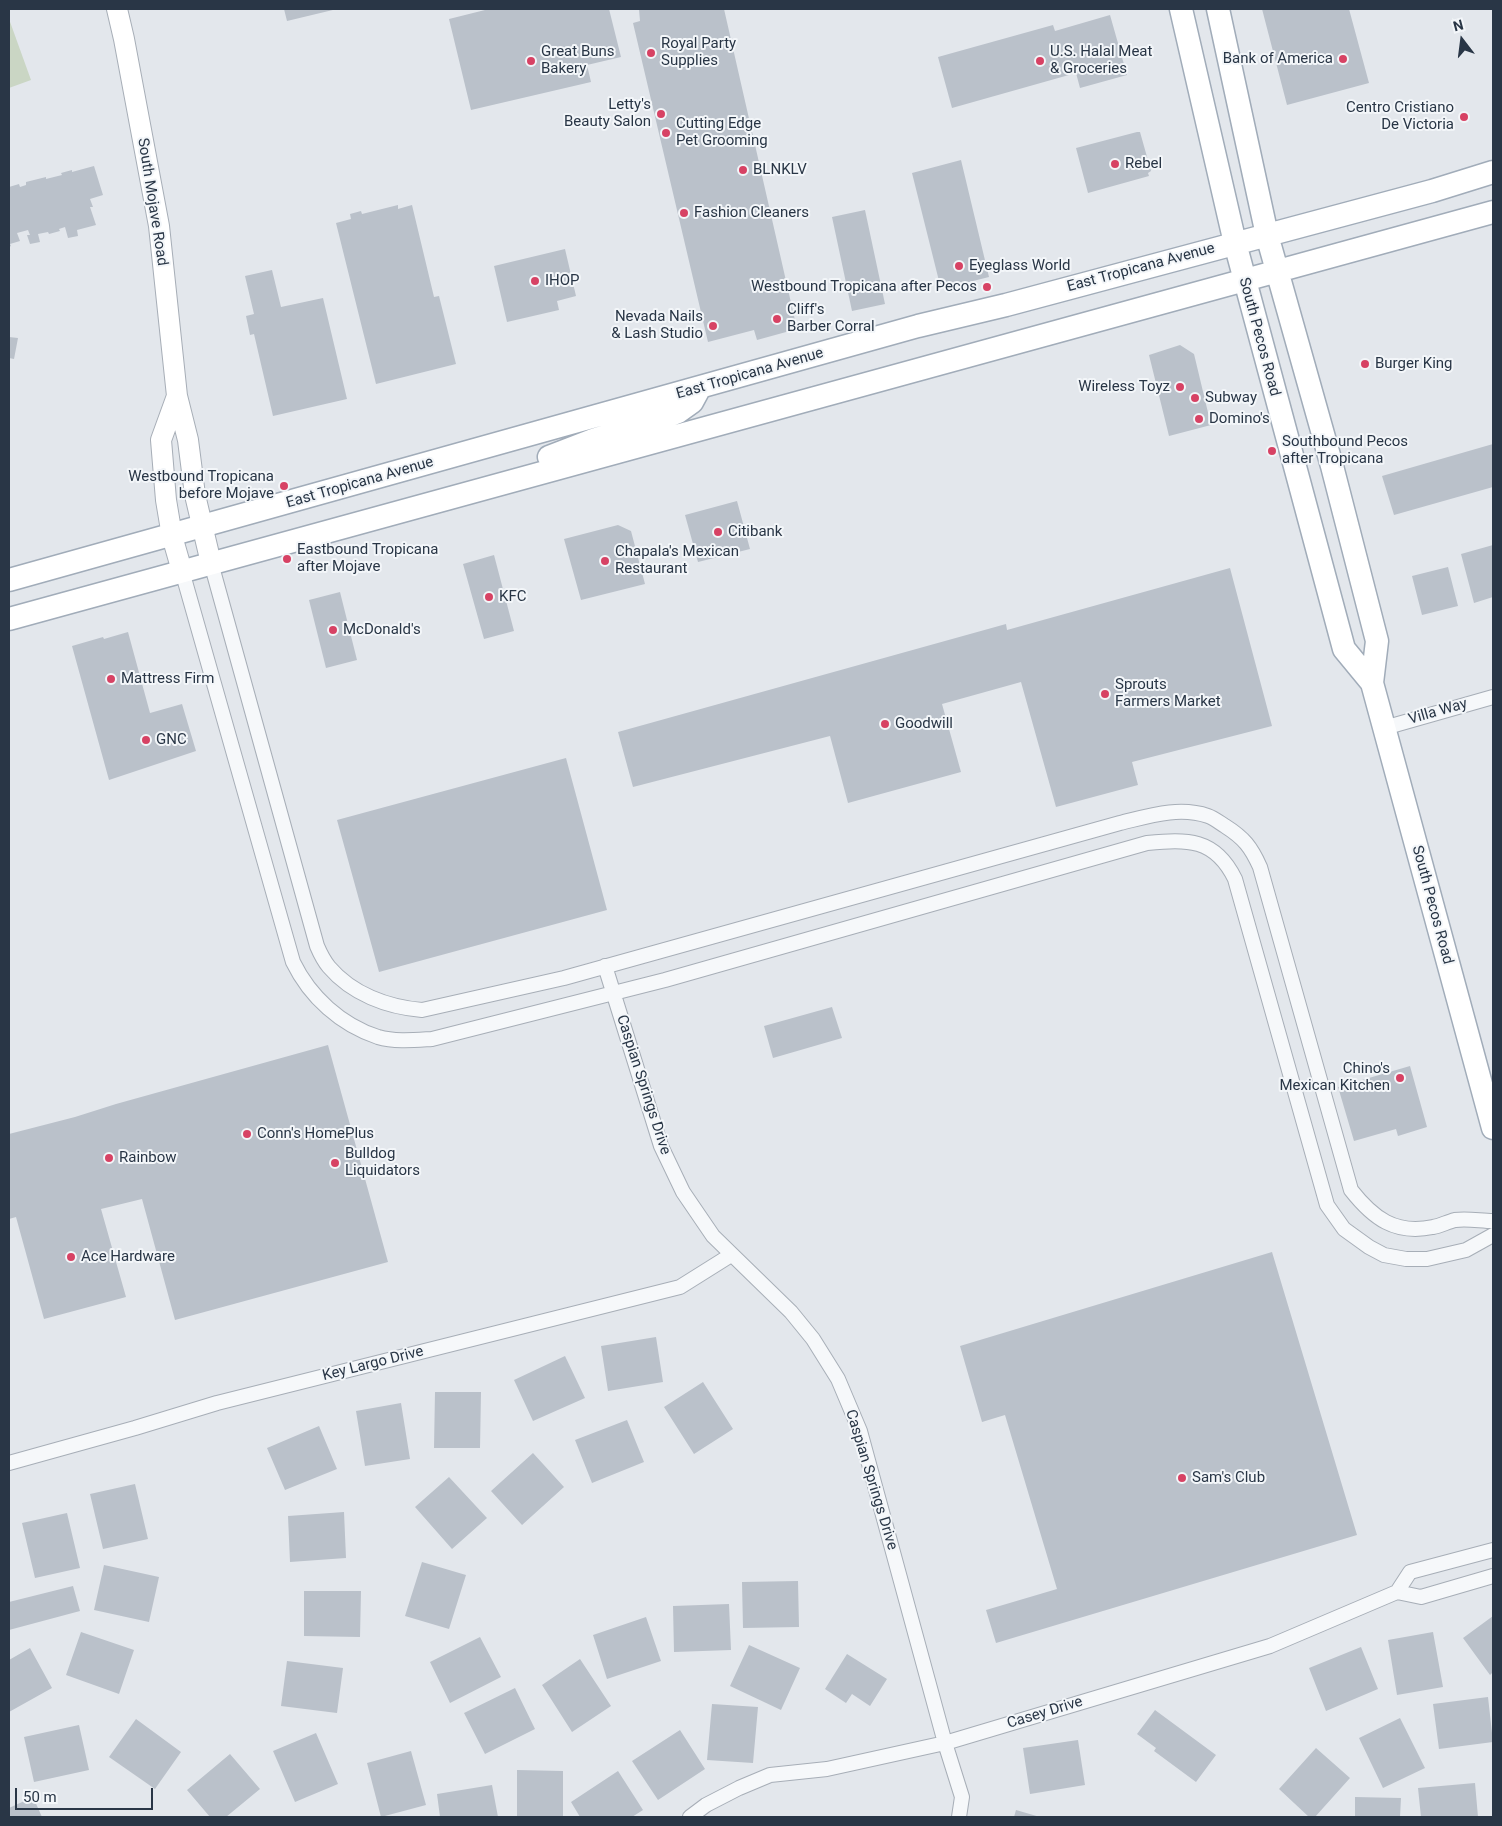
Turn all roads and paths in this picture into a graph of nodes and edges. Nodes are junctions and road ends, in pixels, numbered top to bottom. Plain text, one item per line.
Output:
1 (116, 9) edge
2 (1181, 9) edge
3 (1218, 9) edge
4 (1493, 172) edge
5 (1493, 212) edge
6 (1267, 235) junction
7 (1235, 244) junction
8 (1278, 271) junction
9 (1244, 280) junction
10 (700, 388) junction
11 (176, 396) junction
12 (537, 474) junction
13 (203, 528) junction
14 (172, 536) junction
15 (212, 563) junction
16 (182, 571) junction
17 (9, 580) edge
18 (9, 619) edge
19 (1372, 683) junction
20 (1493, 697) edge
21 (1384, 728) junction
22 (605, 966) junction
23 (613, 994) junction
24 (1493, 1128) edge
25 (1493, 1221) edge
26 (1493, 1235) edge
27 (731, 1255) junction
28 (9, 1463) edge
29 (1493, 1550) edge
30 (1493, 1576) edge
31 (1397, 1592) junction
32 (945, 1743) junction
33 (690, 1817) edge
34 (959, 1817) edge

1 - 11 street, South Mojave Road
2 - 7 main road, South Pecos Road
3 - 6 main road, South Pecos Road
4 - 6 main road, East Tropicana Avenue
5 - 8 main road
6 - 7 main road, East Tropicana Avenue
6 - 8 main road, South Pecos Road
7 - 9 main road, South Pecos Road
7 - 10 main road, East Tropicana Avenue
8 - 9 main road
8 - 19 main road, South Pecos Road
9 - 12 main road
9 - 19 main road, South Pecos Road
10 - 12 main road
10 - 13 main road, East Tropicana Avenue
11 - 13 street, South Mojave Road
11 - 14 street, South Mojave Road
12 - 15 main road
13 - 14 main road, East Tropicana Avenue
13 - 15 street, South Mojave Road
14 - 16 street, South Mojave Road
14 - 17 main road, East Tropicana Avenue
15 - 16 main road
15 - 22 street
16 - 18 main road
16 - 23 street
19 - 21 main road, South Pecos Road
20 - 21 street, Villa Way
21 - 24 main road, South Pecos Road
22 - 23 street, Caspian Springs Drive
22 - 25 street
23 - 26 street
23 - 27 street, Caspian Springs Drive
27 - 28 street, Key Largo Drive
27 - 32 street, Caspian Springs Drive
29 - 31 street
30 - 31 street
31 - 32 street, Casey Drive
32 - 33 street, Casey Drive
32 - 34 street, Caspian Springs Drive

